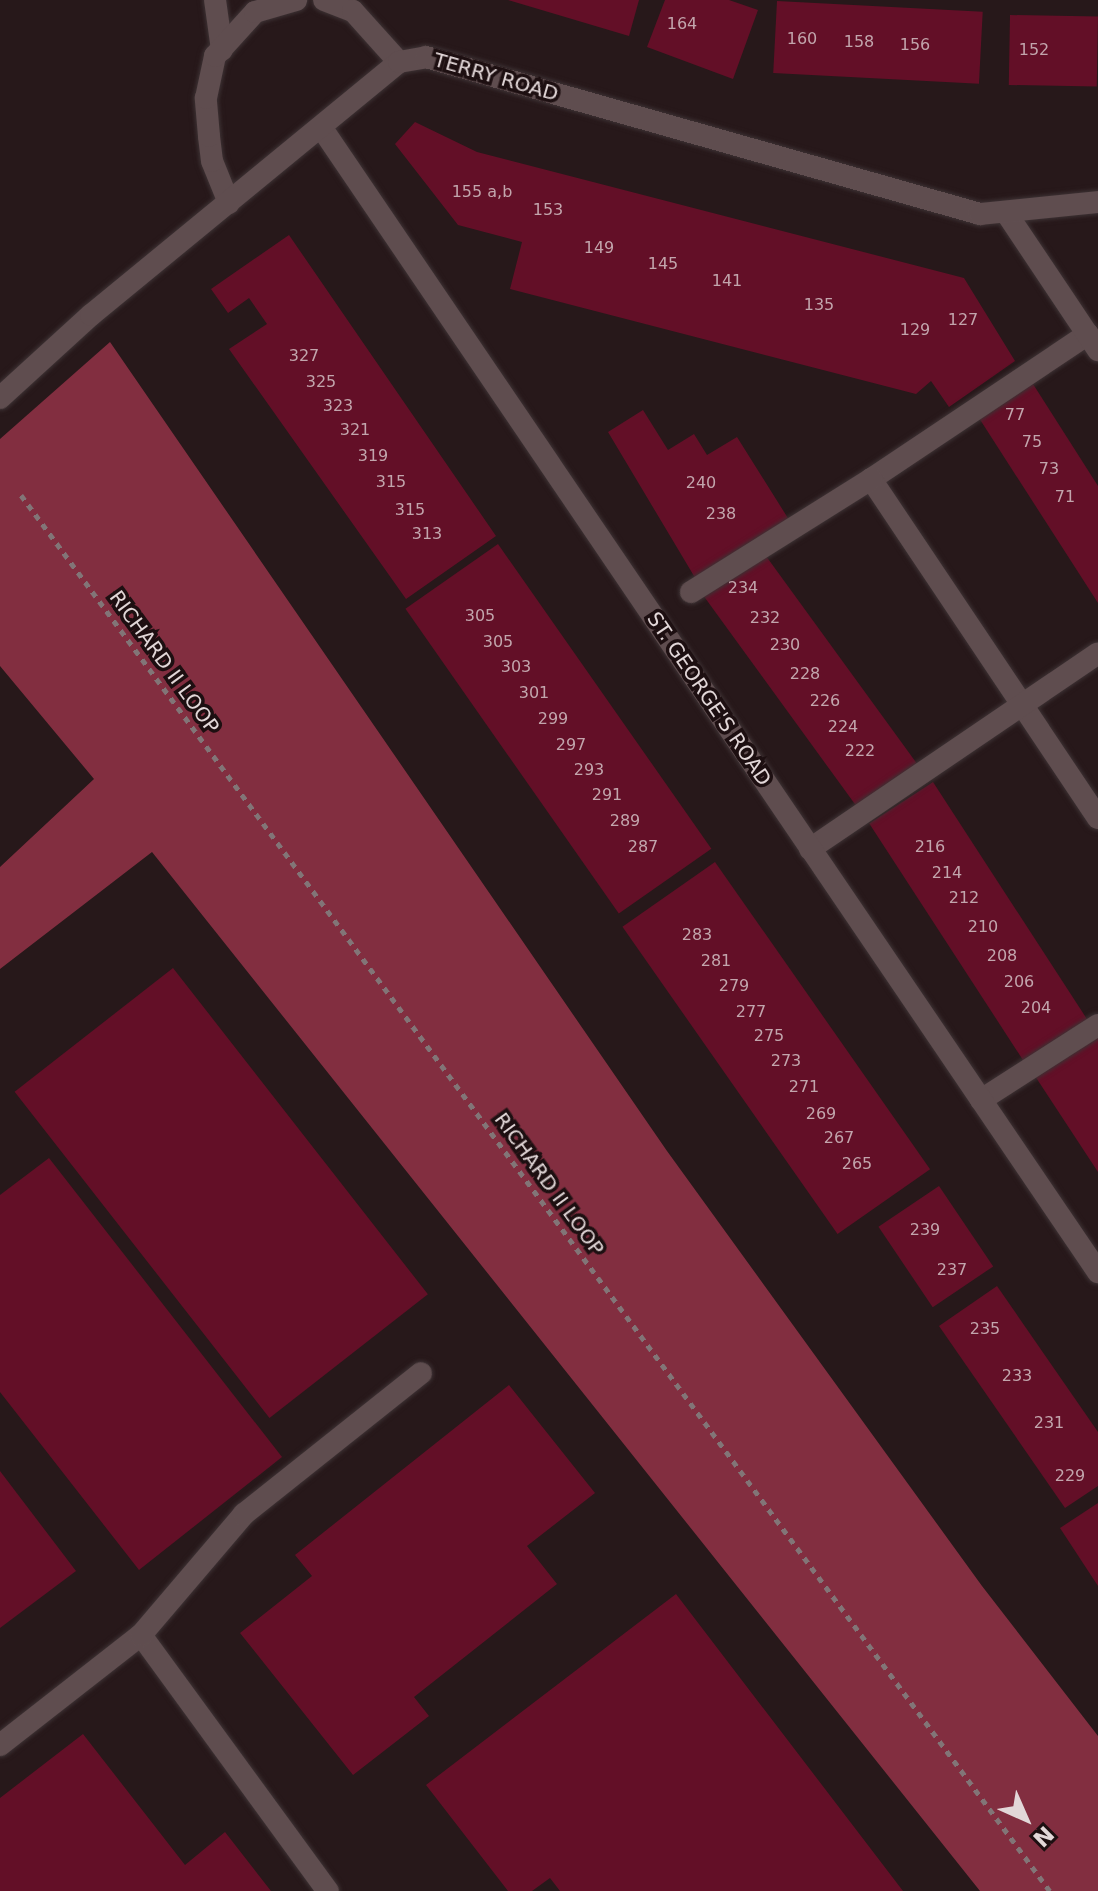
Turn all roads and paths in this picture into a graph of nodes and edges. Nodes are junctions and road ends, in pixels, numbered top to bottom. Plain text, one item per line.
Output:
1 (215, 0) edge
2 (296, 0) edge
3 (324, 0) edge
4 (222, 50) junction
5 (399, 62) junction
6 (321, 127) junction
7 (1098, 202) edge
8 (229, 203) junction
9 (1007, 214) junction
10 (1093, 342) edge
11 (0, 398) edge
12 (871, 479) junction
13 (21, 495) dead end
14 (691, 592) dead end
15 (1098, 653) edge
16 (1021, 702) junction
17 (1098, 818) edge
18 (810, 849) junction
19 (1098, 1025) edge
20 (981, 1100) junction
21 (1098, 1272) edge
22 (421, 1373) dead end
23 (141, 1635) junction
24 (0, 1745) edge
25 (328, 1891) edge
26 (1050, 1891) edge

1 - 4 street
2 - 4 street
3 - 5 street
4 - 8 street
5 - 6 street
5 - 9 street, TERRY ROAD
6 - 8 street
6 - 18 street, ST. GEORGE'S ROAD
7 - 9 street, TERRY ROAD
8 - 11 street
9 - 10 street
10 - 12 street
12 - 14 street
12 - 16 street
13 - 26 path, RICHARD II LOOP
15 - 16 street
16 - 17 street
16 - 18 street
18 - 20 street, ST. GEORGE'S ROAD
19 - 20 street
20 - 21 street, ST. GEORGE'S ROAD
22 - 23 street
23 - 24 street
23 - 25 street

